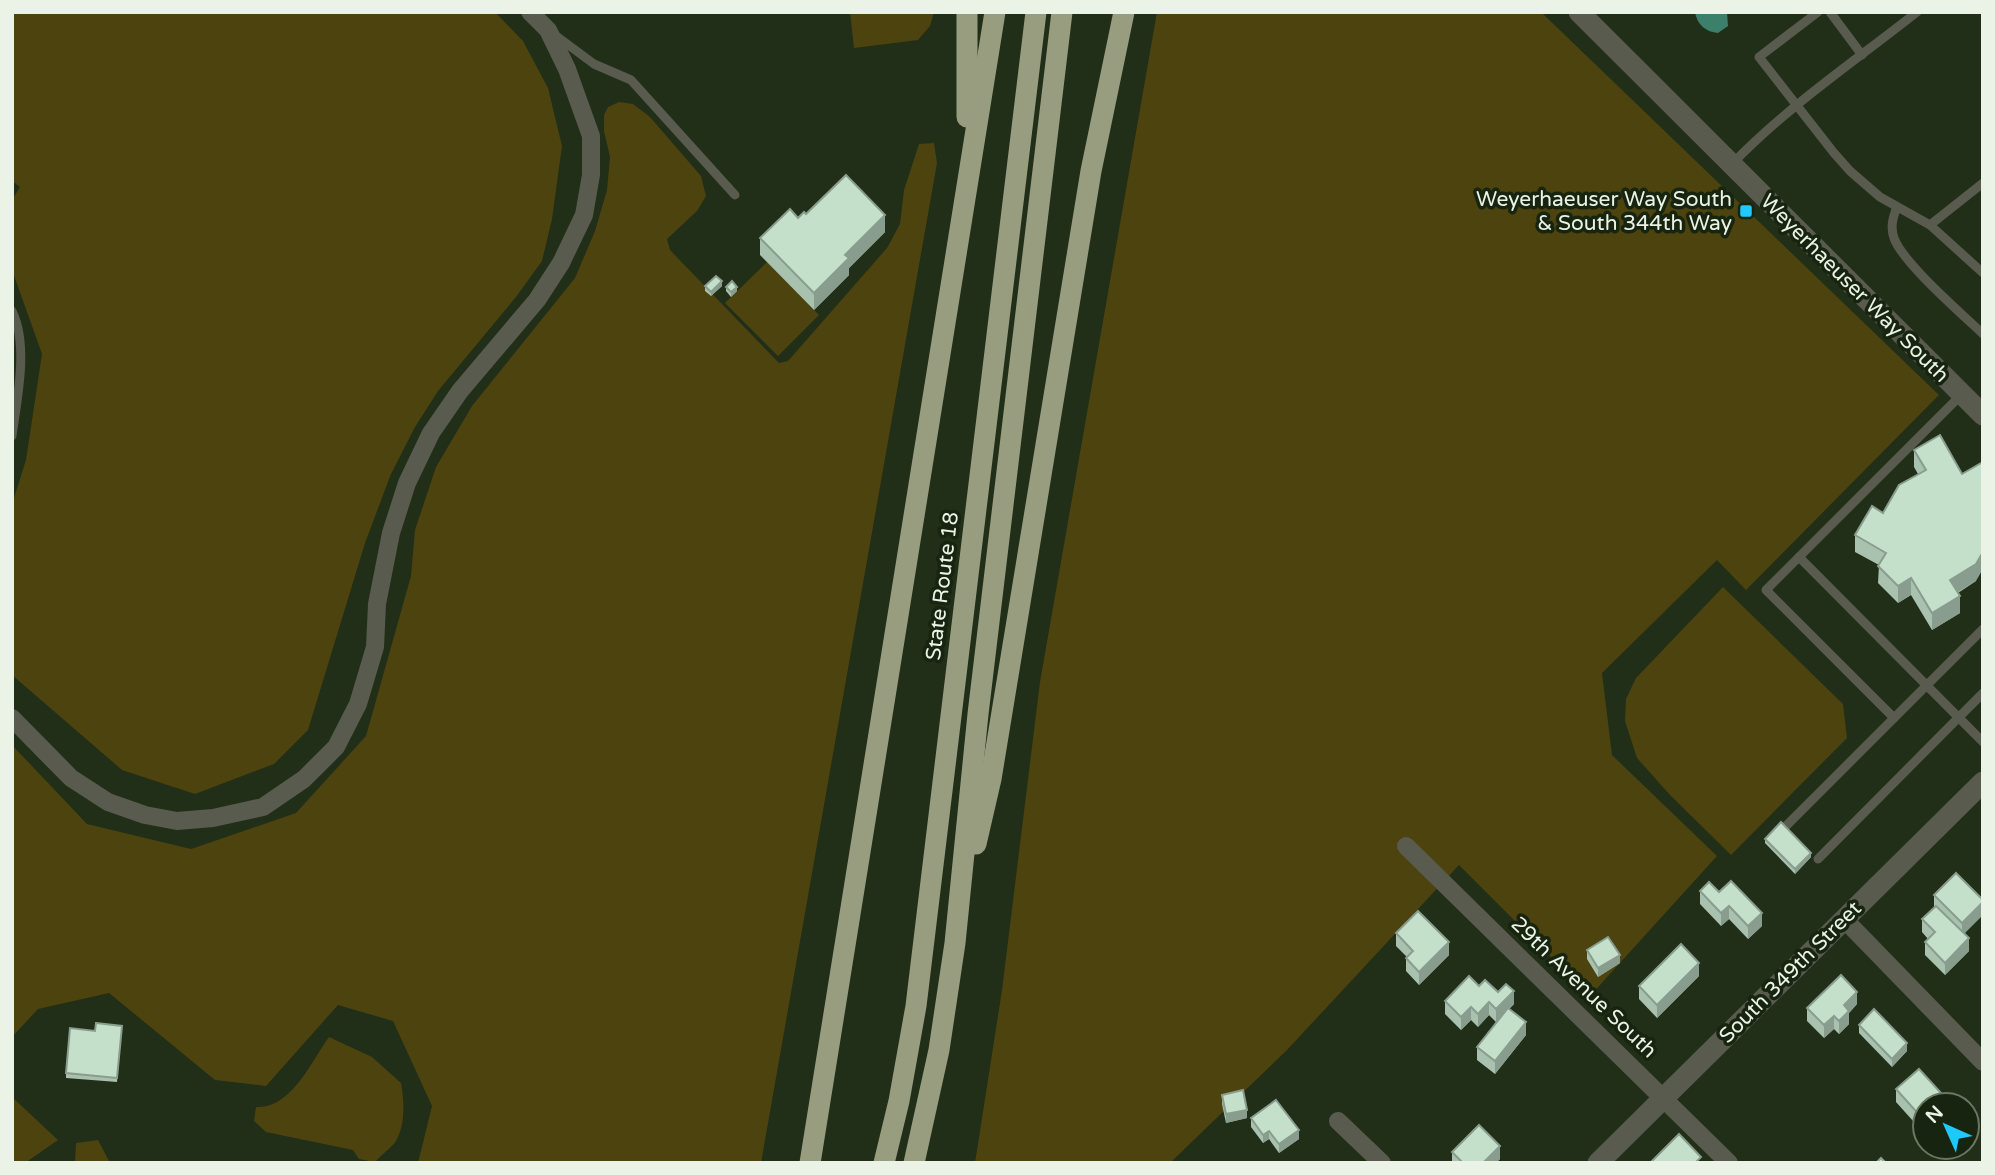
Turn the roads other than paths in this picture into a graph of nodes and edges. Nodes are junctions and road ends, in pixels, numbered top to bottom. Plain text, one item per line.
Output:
1 (530, 12) edge
2 (967, 12) edge
3 (995, 12) edge
4 (1036, 12) edge
5 (1062, 12) edge
6 (1124, 12) edge
7 (1579, 12) edge
8 (1818, 12) edge
9 (1830, 12) edge
10 (1917, 12) edge
11 (548, 30) junction
12 (1862, 55) junction
13 (1797, 106) junction
14 (1732, 164) junction
15 (966, 182) junction
16 (1983, 183) edge
17 (735, 195) dead end
18 (1897, 206) junction
19 (1930, 225) junction
20 (1983, 273) edge
21 (12, 310) edge
22 (1983, 334) edge
23 (1962, 394) junction
24 (1983, 415) edge
25 (12, 436) edge
26 (1799, 558) junction
27 (1983, 629) edge
28 (1926, 686) junction
29 (1983, 693) edge
30 (12, 718) edge
31 (1894, 718) junction
32 (1958, 718) junction
33 (1983, 742) edge
34 (1983, 782) edge
35 (1785, 827) edge
36 (1406, 846) dead end
37 (1818, 859) dead end
38 (1844, 919) junction
39 (955, 943) junction
40 (1983, 1062) edge
41 (1665, 1097) junction
42 (1338, 1121) dead end
43 (810, 1163) edge
44 (884, 1163) edge
45 (914, 1163) edge
46 (1382, 1163) edge
47 (1598, 1163) edge
48 (1729, 1163) edge

1 - 11 street
2 - 15 highway
3 - 15 highway
4 - 44 highway, State Route 18
5 - 39 highway
6 - 39 highway
7 - 14 street, Weyerhaeuser Way South
8 - 13 lane
9 - 12 lane
10 - 12 lane
11 - 17 lane
11 - 30 street
12 - 13 lane
13 - 14 lane
13 - 18 lane
14 - 23 street, Weyerhaeuser Way South
15 - 43 highway
16 - 19 lane
18 - 19 lane
18 - 22 lane
19 - 20 lane
21 - 25 lane
23 - 24 street, Weyerhaeuser Way South
23 - 26 lane
26 - 28 lane
26 - 31 lane
27 - 28 lane
28 - 31 lane
28 - 32 lane
29 - 32 lane
31 - 35 lane
32 - 33 lane
32 - 37 lane
34 - 38 street, South 349th Street
36 - 41 street, 29th Avenue South
38 - 40 street
38 - 41 street, South 349th Street
39 - 45 highway
41 - 47 street, South 349th Street
41 - 48 street, 29th Avenue South
42 - 46 street

